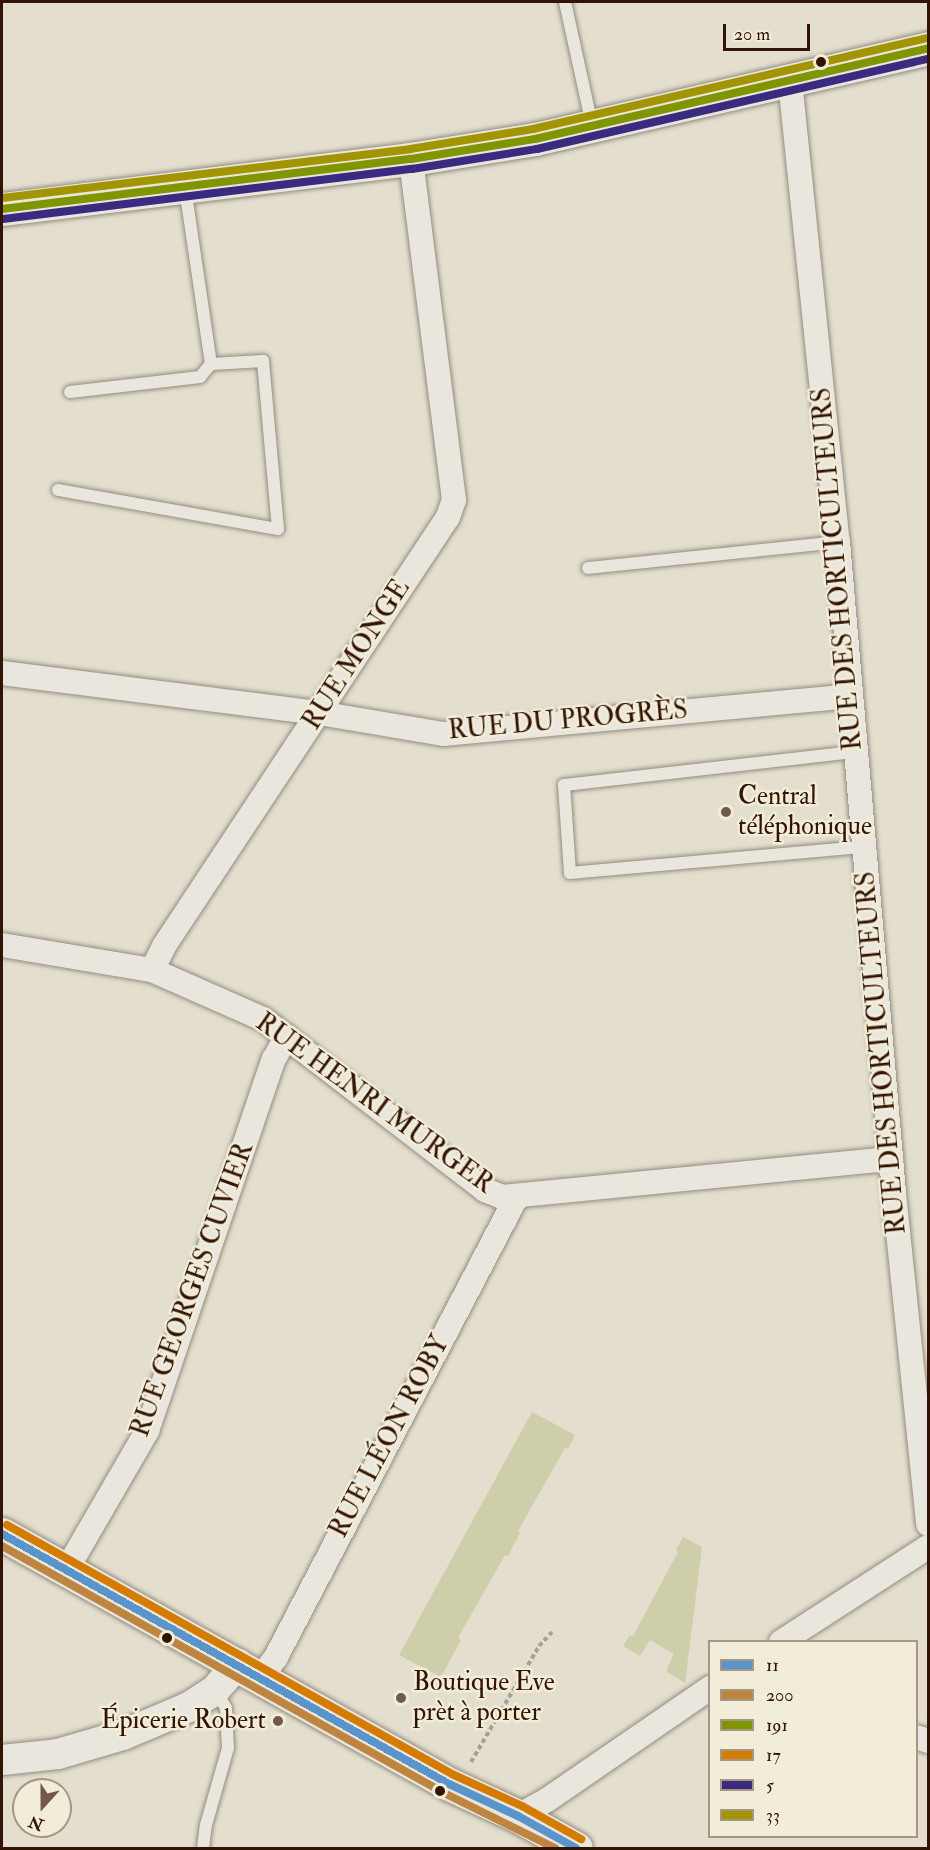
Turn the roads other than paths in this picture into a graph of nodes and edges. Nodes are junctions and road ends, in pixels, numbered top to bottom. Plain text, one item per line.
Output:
1 (565, 2) edge
2 (928, 48) edge
3 (789, 81) junction
4 (592, 126) junction
5 (411, 159) junction
6 (185, 187) junction
7 (2, 209) edge
8 (211, 364) junction
9 (70, 392) dead end
10 (58, 490) dead end
11 (838, 542) junction
12 (588, 568) dead end
13 (2, 673) edge
14 (849, 696) junction
15 (319, 713) junction
16 (855, 752) junction
17 (864, 847) junction
18 (2, 945) edge
19 (152, 970) junction
20 (287, 1036) junction
21 (891, 1158) junction
22 (517, 1196) junction
23 (928, 1524) edge
24 (2, 1534) edge
25 (928, 1547) edge
26 (67, 1569) junction
27 (783, 1640) edge
28 (250, 1671) junction
29 (708, 1689) edge
30 (215, 1690) junction
31 (2, 1760) edge
32 (519, 1816) junction
33 (203, 1848) edge
34 (576, 1848) edge

1 - 4 lane
2 - 3 main road
3 - 4 main road
3 - 11 street, RUE DES HORTICULTEURS
4 - 5 main road
5 - 6 main road
5 - 15 street, RUE MONGE
6 - 7 main road
6 - 8 lane
8 - 9 lane
8 - 10 lane
11 - 12 lane
11 - 14 street, RUE DES HORTICULTEURS
13 - 15 street, RUE DU PROGRÈS
14 - 15 street, RUE DU PROGRÈS
14 - 16 street, RUE DES HORTICULTEURS
15 - 19 street, RUE MONGE
16 - 17 street, RUE DES HORTICULTEURS
16 - 17 lane
17 - 21 street, RUE DES HORTICULTEURS
18 - 19 street
19 - 20 street, RUE HENRI MURGER
20 - 22 street, RUE HENRI MURGER
20 - 26 street, RUE GEORGES CUVIER
21 - 22 street, RUE HENRI MURGER
21 - 23 street, RUE DES HORTICULTEURS
22 - 28 street, RUE LÉON ROBY
24 - 26 main road
25 - 27 street
26 - 28 main road
28 - 30 street
28 - 32 main road
29 - 32 street
30 - 31 street
30 - 33 lane
32 - 34 main road

